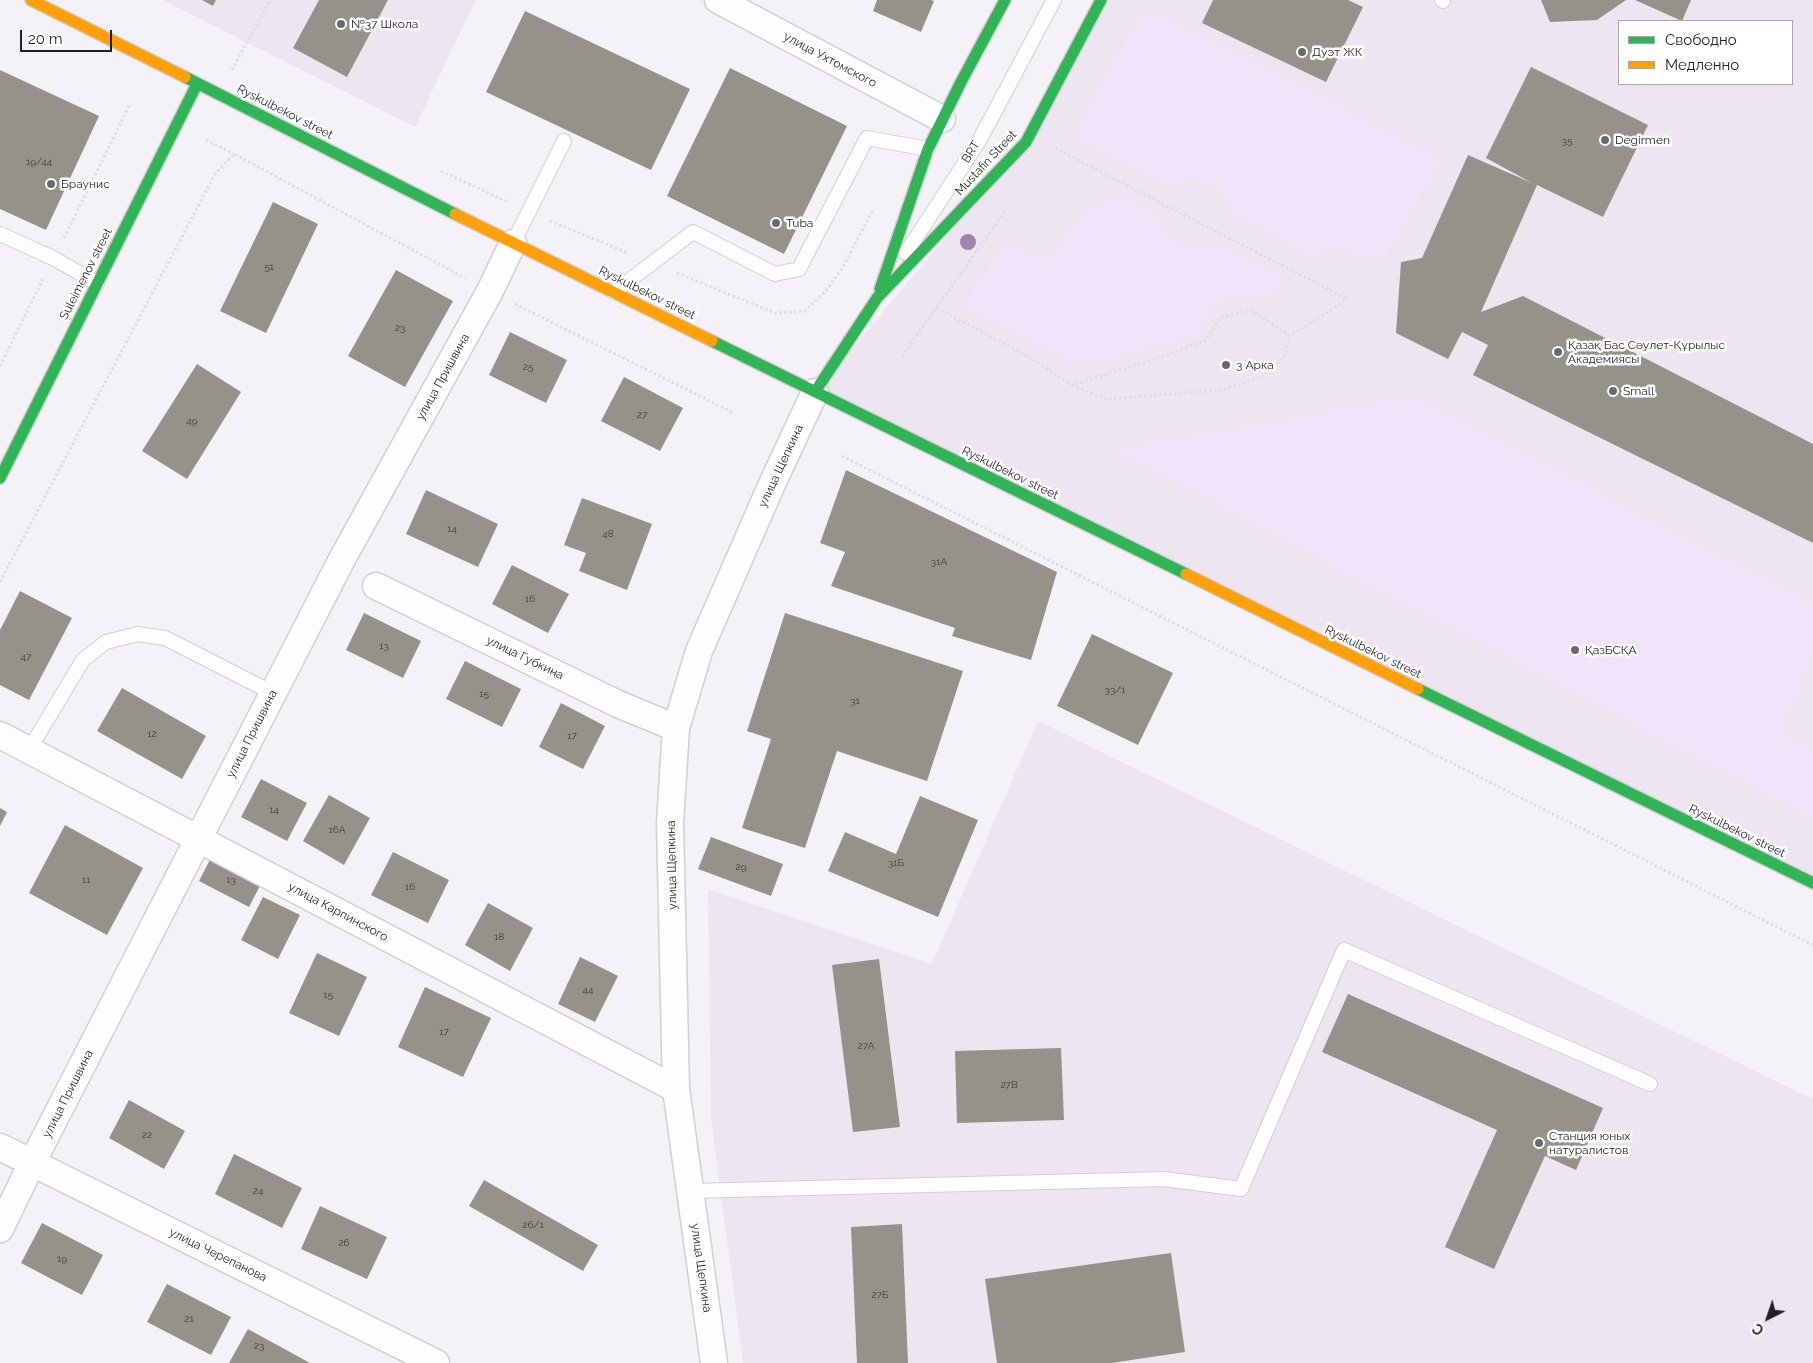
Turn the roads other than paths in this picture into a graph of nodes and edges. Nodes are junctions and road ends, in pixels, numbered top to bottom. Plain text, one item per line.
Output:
1 (31, 0) edge
2 (718, 0) edge
3 (1005, 0) edge
4 (1054, 0) edge
5 (1101, 0) edge
6 (57, 6) edge
7 (197, 84) junction
8 (942, 119) junction
9 (564, 141) dead end
10 (928, 149) junction
11 (0, 234) edge
12 (514, 243) junction
13 (97, 283) junction
14 (614, 292) junction
15 (877, 298) junction
16 (815, 392) junction
17 (0, 478) edge
18 (376, 586) dead end
19 (273, 693) junction
20 (676, 728) junction
21 (0, 735) edge
22 (29, 750) junction
23 (198, 839) junction
24 (1813, 883) edge
25 (1650, 1084) dead end
26 (676, 1089) junction
27 (0, 1147) edge
28 (32, 1163) junction
29 (690, 1191) junction
30 (0, 1229) edge
31 (436, 1363) edge
32 (714, 1363) edge

1 - 6 street, Ryskulbekov street
2 - 8 street, улица Ухтомского
3 - 8 street, Mustafin Street
4 - 15 lane, BRT
5 - 15 street, Mustafin Street
6 - 7 street, Ryskulbekov street
7 - 12 street, Ryskulbekov street
7 - 13 street, Suleimenov street
8 - 10 street, Mustafin Street
9 - 12 lane
10 - 14 lane
10 - 15 street, Mustafin Street
11 - 13 lane
12 - 14 street, Ryskulbekov street
12 - 19 street, улица Пришвина
13 - 17 street, Suleimenov street
14 - 16 street, Ryskulbekov street
15 - 16 street, Mustafin Street
16 - 20 street, улица Щепкина
16 - 24 street, Ryskulbekov street
18 - 20 street, улица Губкина
19 - 22 lane
19 - 23 street, улица Пришвина
20 - 26 street, улица Щепкина
21 - 22 street, улица Карпинского
22 - 23 street, улица Карпинского
23 - 26 street, улица Карпинского
23 - 28 street, улица Пришвина
25 - 29 lane
26 - 29 street, улица Щепкина
27 - 28 street, улица Черепанова
28 - 30 street, улица Пришвина
28 - 31 street, улица Черепанова
29 - 32 street, улица Щепкина

